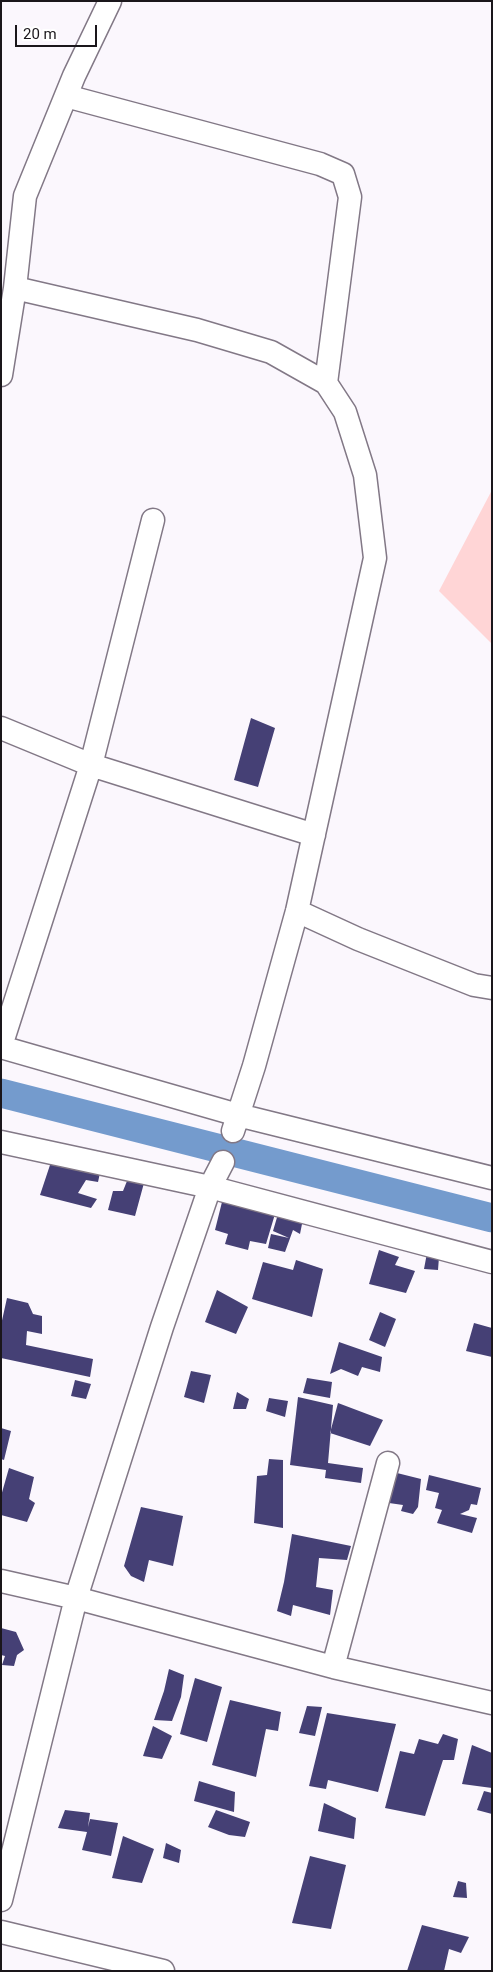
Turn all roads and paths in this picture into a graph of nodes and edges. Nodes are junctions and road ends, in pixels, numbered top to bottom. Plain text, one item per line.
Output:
1 (110, 1) edge
2 (66, 96) junction
3 (15, 288) junction
4 (1, 375) edge
5 (326, 383) junction
6 (153, 520) dead end
7 (1, 728) edge
8 (91, 765) junction
9 (314, 835) junction
10 (296, 911) junction
11 (492, 988) edge
12 (1, 1046) edge
13 (235, 1123) junction
14 (1, 1142) edge
15 (223, 1162) dead end
16 (492, 1178) edge
17 (210, 1187) junction
18 (492, 1262) edge
19 (388, 1463) dead end
20 (1, 1581) edge
21 (76, 1598) junction
22 (333, 1667) junction
23 (492, 1703) edge
24 (1, 1900) edge
25 (1, 1932) edge
26 (163, 1971) edge

1 - 2 street
2 - 3 street
2 - 5 street
3 - 4 street
3 - 5 street
5 - 9 street
6 - 8 street
7 - 8 street
8 - 9 street
8 - 12 street
9 - 10 street
10 - 11 street
10 - 13 street
12 - 13 street
13 - 16 street
14 - 17 street
15 - 17 street
17 - 18 street
17 - 21 street
19 - 22 street
20 - 21 street
21 - 22 street
21 - 24 street
22 - 23 street
25 - 26 street

